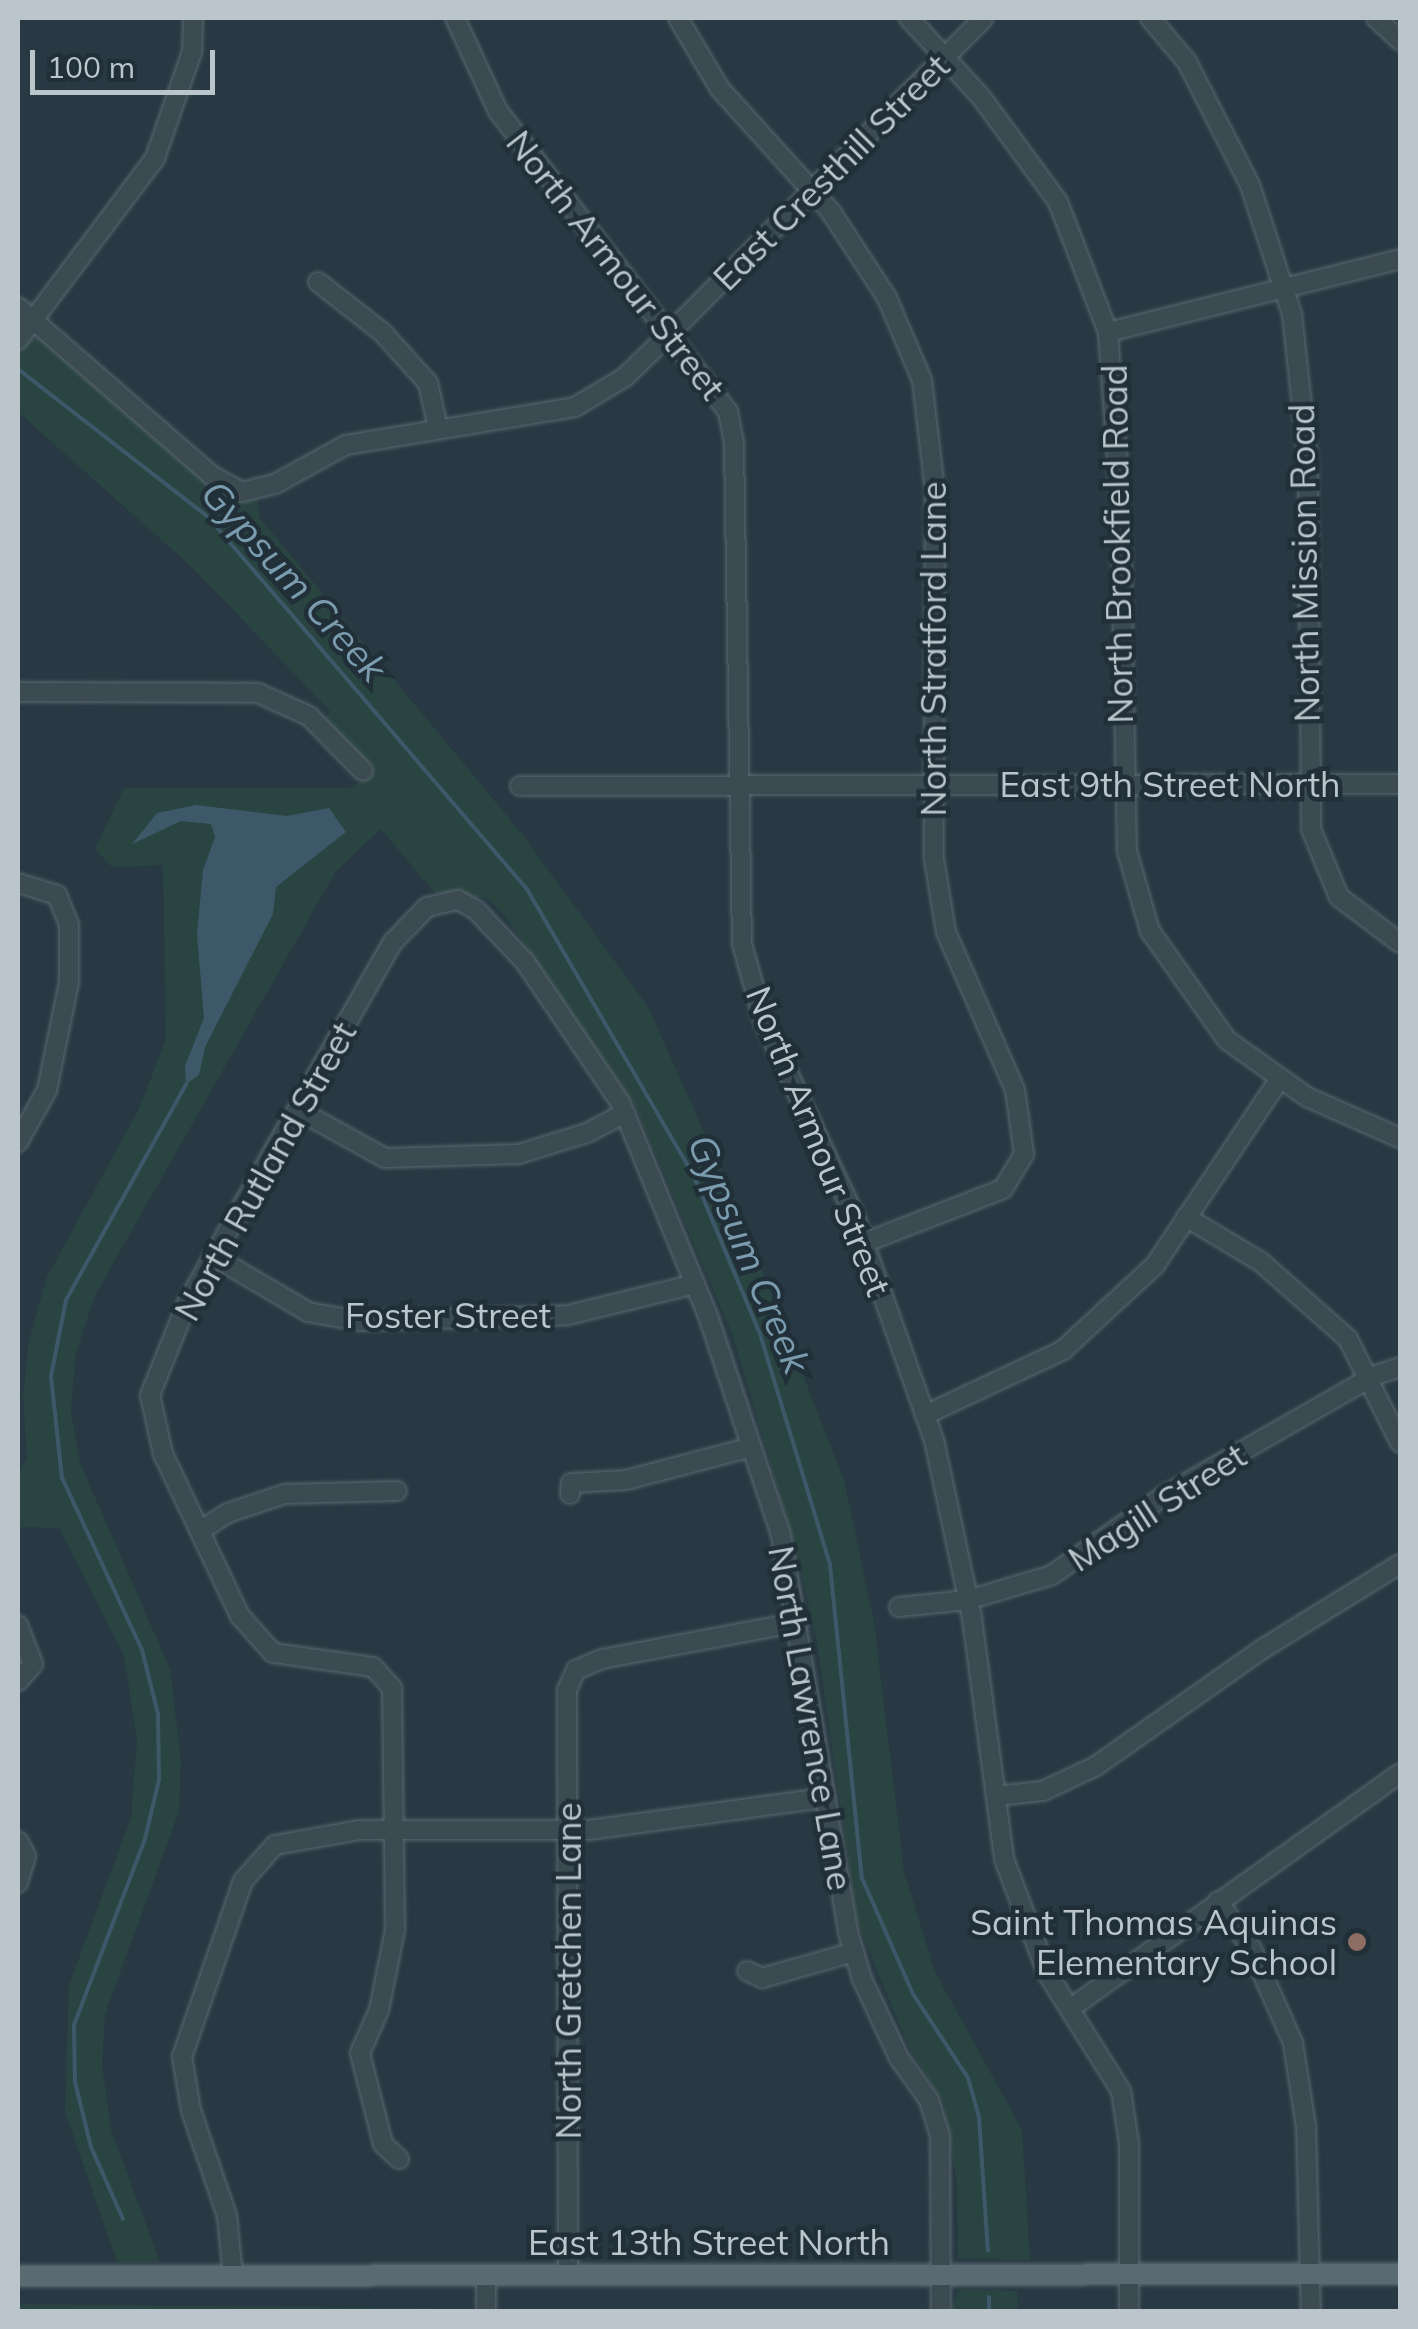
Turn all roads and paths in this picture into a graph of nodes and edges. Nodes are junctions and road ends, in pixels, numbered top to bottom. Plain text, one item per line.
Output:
1 (193, 18) edge
2 (455, 18) edge
3 (678, 18) edge
4 (909, 18) edge
5 (984, 18) edge
6 (1150, 18) edge
7 (1376, 18) edge
8 (1400, 40) edge
9 (946, 58) junction
10 (812, 192) junction
11 (1400, 259) edge
12 (318, 282) dead end
13 (1284, 289) junction
14 (18, 307) edge
15 (32, 320) junction
16 (1108, 332) junction
17 (671, 333) junction
18 (18, 340) edge
19 (438, 428) junction
20 (18, 692) edge
21 (363, 771) dead end
22 (1123, 784) junction
23 (1307, 784) junction
24 (1400, 784) edge
25 (932, 785) junction
26 (520, 786) dead end
27 (735, 786) junction
28 (18, 883) edge
29 (449, 902) joint
30 (1400, 943) edge
31 (1280, 1078) junction
32 (298, 1110) junction
33 (624, 1112) junction
34 (1400, 1138) edge
35 (18, 1142) edge
36 (1186, 1218) junction
37 (864, 1243) junction
38 (214, 1256) junction
39 (695, 1284) junction
40 (1400, 1367) edge
41 (1369, 1378) junction
42 (925, 1415) junction
43 (1400, 1442) edge
44 (752, 1446) junction
45 (397, 1491) dead end
46 (570, 1494) dead end
47 (200, 1531) junction
48 (1400, 1564) edge
49 (968, 1600) junction
50 (899, 1606) dead end
51 (799, 1622) junction
52 (18, 1625) edge
53 (24, 1677) edge
54 (1400, 1773) edge
55 (996, 1796) junction
56 (823, 1798) junction
57 (396, 1830) junction
58 (568, 1830) junction
59 (18, 1842) edge
60 (18, 1883) edge
61 (1218, 1901) junction
62 (854, 1952) junction
63 (747, 1971) dead end
64 (1071, 2008) junction
65 (399, 2159) dead end
66 (568, 2274) junction
67 (941, 2274) junction
68 (1129, 2274) junction
69 (1309, 2274) junction
70 (1400, 2274) edge
71 (486, 2275) junction
72 (18, 2276) edge
73 (233, 2276) junction
74 (486, 2312) edge
75 (941, 2312) edge
76 (1129, 2312) edge
77 (1311, 2312) edge

1 - 15 street
2 - 17 street, North Armour Street
3 - 10 street, North Stratford Lane
4 - 9 street, North Brookfield Road
5 - 9 street, East Cresthill Street
6 - 13 street, North Mission Road
7 - 8 street
9 - 10 street, East Cresthill Street
9 - 16 street, North Brookfield Road
10 - 17 street, East Cresthill Street
10 - 25 street, North Stratford Lane
11 - 13 street
12 - 19 street
13 - 16 street
13 - 23 street, North Mission Road
14 - 15 street
15 - 18 street
15 - 19 street, East Cresthill Street
16 - 22 street, North Brookfield Road
17 - 19 street, East Cresthill Street
17 - 27 street, North Armour Street
20 - 21 street
22 - 23 street, East 9th Street North
22 - 25 street, East 9th Street North
22 - 31 street, North Brookfield Road
23 - 24 street, East 9th Street North
23 - 30 street, North Mission Road
25 - 27 street, East 9th Street North
25 - 37 street, North Stratford Lane
26 - 27 street, East 9th Street North
27 - 37 street, North Armour Street
28 - 35 street
29 - 32 street, North Rutland Street
29 - 33 street, North Lawrence Lane
31 - 34 street, North Brookfield Road
31 - 36 street
32 - 33 street
32 - 38 street, North Rutland Street
33 - 39 street, North Lawrence Lane
36 - 41 street
36 - 42 street
37 - 42 street, North Armour Street
38 - 39 street, Foster Street
38 - 47 street, North Rutland Street
39 - 44 street, North Lawrence Lane
40 - 41 street, Magill Street
41 - 43 street
41 - 49 street, Magill Street
42 - 49 street, North Armour Street
44 - 46 street
44 - 51 street, North Lawrence Lane
45 - 47 street
47 - 57 street, North Rutland Street
48 - 55 street
49 - 50 street, Magill Street
49 - 55 street, North Armour Street
51 - 56 street, North Lawrence Lane
51 - 58 street, North Gretchen Lane
52 - 53 street
54 - 61 street
55 - 64 street, North Armour Street
56 - 58 street
56 - 62 street, North Lawrence Lane
57 - 58 street
57 - 65 street, North Rutland Street
57 - 73 street
58 - 66 street, North Gretchen Lane
59 - 60 street
61 - 64 street
61 - 69 street
62 - 63 street
62 - 67 street, North Lawrence Lane
64 - 68 street, North Armour Street
66 - 67 main road, East 13th Street North
66 - 71 main road, East 13th Street North
67 - 68 main road, East 13th Street North
67 - 75 street, North Lawrence Lane
68 - 69 main road, East 13th Street North
68 - 76 street, North Armour Street
69 - 70 main road, East 13th Street North
69 - 77 street
71 - 73 main road, East 13th Street North
71 - 74 street
72 - 73 main road, East 13th Street North

